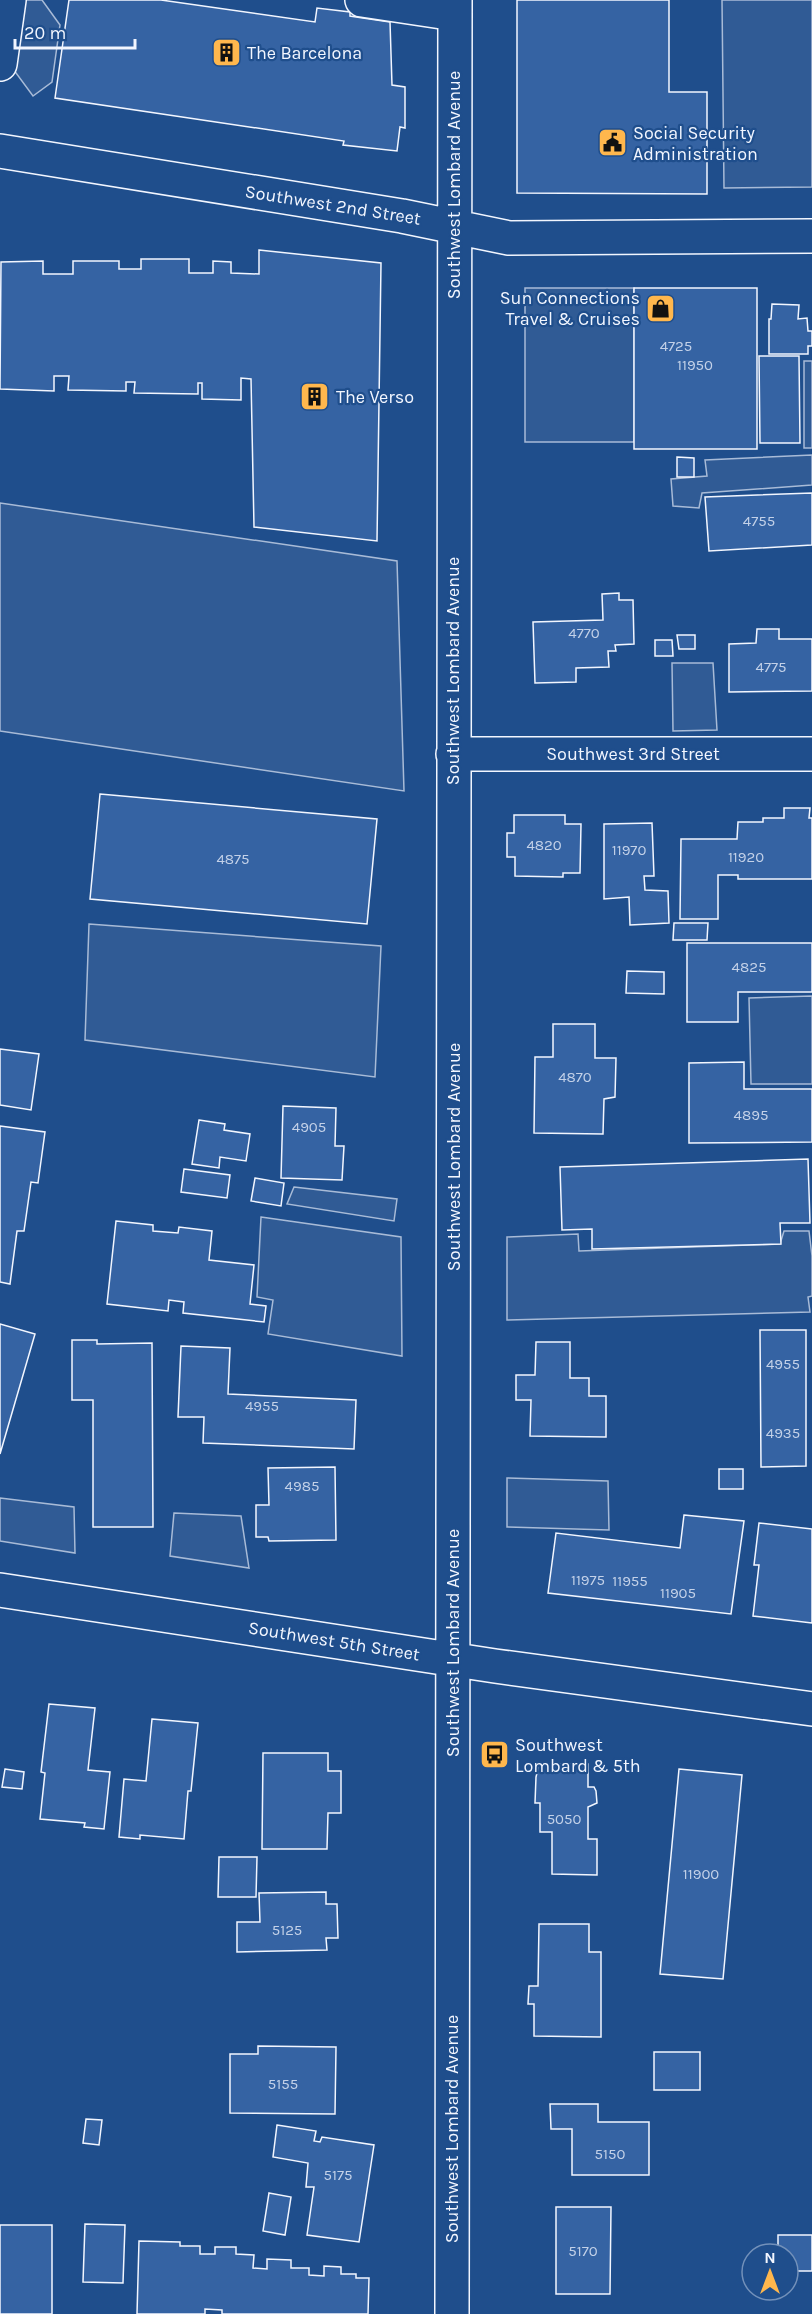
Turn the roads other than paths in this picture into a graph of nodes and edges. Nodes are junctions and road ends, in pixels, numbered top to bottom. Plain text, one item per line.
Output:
1 (9, 0) edge
2 (362, 0) edge
3 (454, 7) edge
4 (0, 64) edge
5 (0, 151) edge
6 (454, 225) junction
7 (812, 236) edge
8 (453, 754) junction
9 (812, 754) edge
10 (0, 1590) edge
11 (454, 1660) junction
12 (812, 1709) edge
13 (452, 2314) edge

1 - 4 street
2 - 3 street
3 - 6 street, Southwest Lombard Avenue
5 - 6 street, Southwest 2nd Street
6 - 7 street, Southwest 2nd Street
6 - 8 street, Southwest Lombard Avenue
8 - 9 street, Southwest 3rd Street
8 - 11 street, Southwest Lombard Avenue
10 - 11 street, Southwest 5th Street
11 - 12 street, Southwest 5th Street
11 - 13 street, Southwest Lombard Avenue

